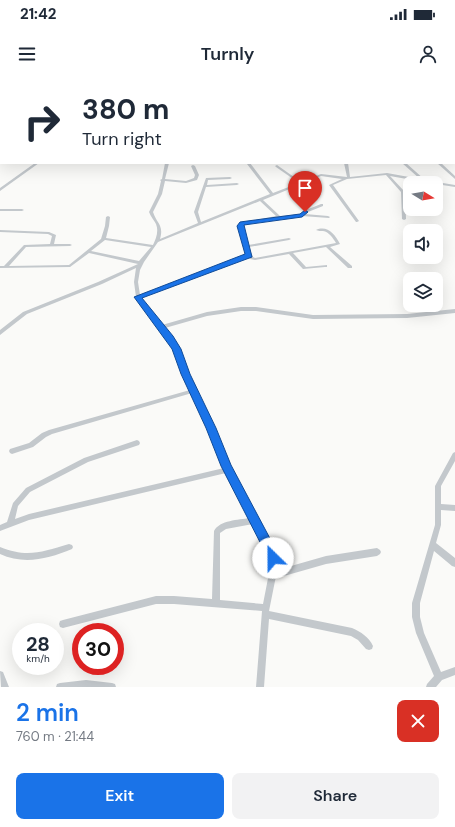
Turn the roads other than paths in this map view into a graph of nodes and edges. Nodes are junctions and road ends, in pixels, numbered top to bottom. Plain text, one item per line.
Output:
1 (36, 164) edge
2 (166, 164) edge
3 (249, 164) edge
4 (346, 164) edge
5 (405, 164) edge
6 (439, 164) edge
7 (193, 166) dead end
8 (278, 166) dead end
9 (386, 174) junction
10 (418, 176) edge
11 (403, 177) edge
12 (230, 178) dead end
13 (348, 178) junction
14 (455, 178) edge
15 (162, 180) junction
16 (301, 183) junction
17 (237, 184) dead end
18 (443, 184) edge
19 (206, 186) junction
20 (455, 186) edge
21 (0, 190) edge
22 (272, 194) junction
23 (260, 199) junction
24 (322, 205) dead end
25 (0, 210) edge
26 (22, 210) dead end
27 (302, 215) junction
28 (328, 216) dead end
29 (279, 217) junction
30 (108, 218) dead end
31 (404, 219) dead end
32 (357, 221) dead end
33 (200, 224) junction
34 (318, 230) dead end
35 (0, 231) edge
36 (289, 239) dead end
37 (102, 240) junction
38 (158, 241) junction
39 (52, 245) junction
40 (70, 245) dead end
41 (154, 246) junction
42 (247, 246) junction
43 (328, 247) junction
44 (89, 252) junction
45 (290, 253) junction
46 (249, 255) junction
47 (140, 264) junction
48 (325, 266) dead end
49 (350, 266) dead end
50 (2, 267) edge
51 (138, 297) junction
52 (455, 311) edge
53 (161, 328) junction
54 (0, 333) edge
55 (193, 391) junction
56 (137, 443) dead end
57 (12, 452) dead end
58 (455, 455) edge
59 (228, 470) junction
60 (438, 507) junction
61 (455, 508) edge
62 (255, 520) junction
63 (10, 524) junction
64 (0, 528) edge
65 (433, 545) junction
66 (69, 547) dead end
67 (0, 550) edge
68 (377, 552) dead end
69 (455, 563) edge
70 (273, 572) junction
71 (216, 603) junction
72 (265, 611) junction
73 (64, 624) edge
74 (369, 646) dead end
75 (455, 671) edge
76 (0, 676) edge
77 (439, 677) junction
78 (5, 687) edge
79 (60, 687) edge
80 (112, 687) edge
81 (260, 687) edge
82 (430, 687) edge

1 - 21 street
2 - 15 street
3 - 22 street
4 - 13 street
5 - 10 street
6 - 14 street
7 - 15 street
8 - 16 street
9 - 11 street
9 - 13 street
9 - 31 street
12 - 19 street
13 - 16 street
13 - 32 street
15 - 38 street
16 - 22 street
17 - 19 street
18 - 20 street
19 - 33 street
22 - 23 street
23 - 29 street
23 - 33 street
24 - 27 street
25 - 26 street
27 - 28 street
27 - 29 street
29 - 42 street
30 - 37 street
33 - 38 street
34 - 43 street
35 - 39 street
36 - 42 street
37 - 41 street
37 - 44 street
38 - 41 street
39 - 40 street
39 - 50 street
41 - 47 street
42 - 46 street
43 - 45 street
43 - 49 street
44 - 47 street
44 - 50 street
45 - 46 street
45 - 48 street
46 - 51 street
47 - 51 street
47 - 54 street
51 - 53 street
52 - 53 street
53 - 55 street
55 - 57 street
55 - 59 street
56 - 63 street
58 - 60 street
59 - 62 street
59 - 63 street
60 - 61 street
60 - 65 street
62 - 70 street
62 - 71 street
63 - 64 street
65 - 69 street
65 - 77 street
66 - 67 street
68 - 70 street
70 - 72 street
71 - 72 street
71 - 73 street
72 - 74 street
72 - 81 street
75 - 77 street
76 - 78 street
77 - 82 street
79 - 80 street

